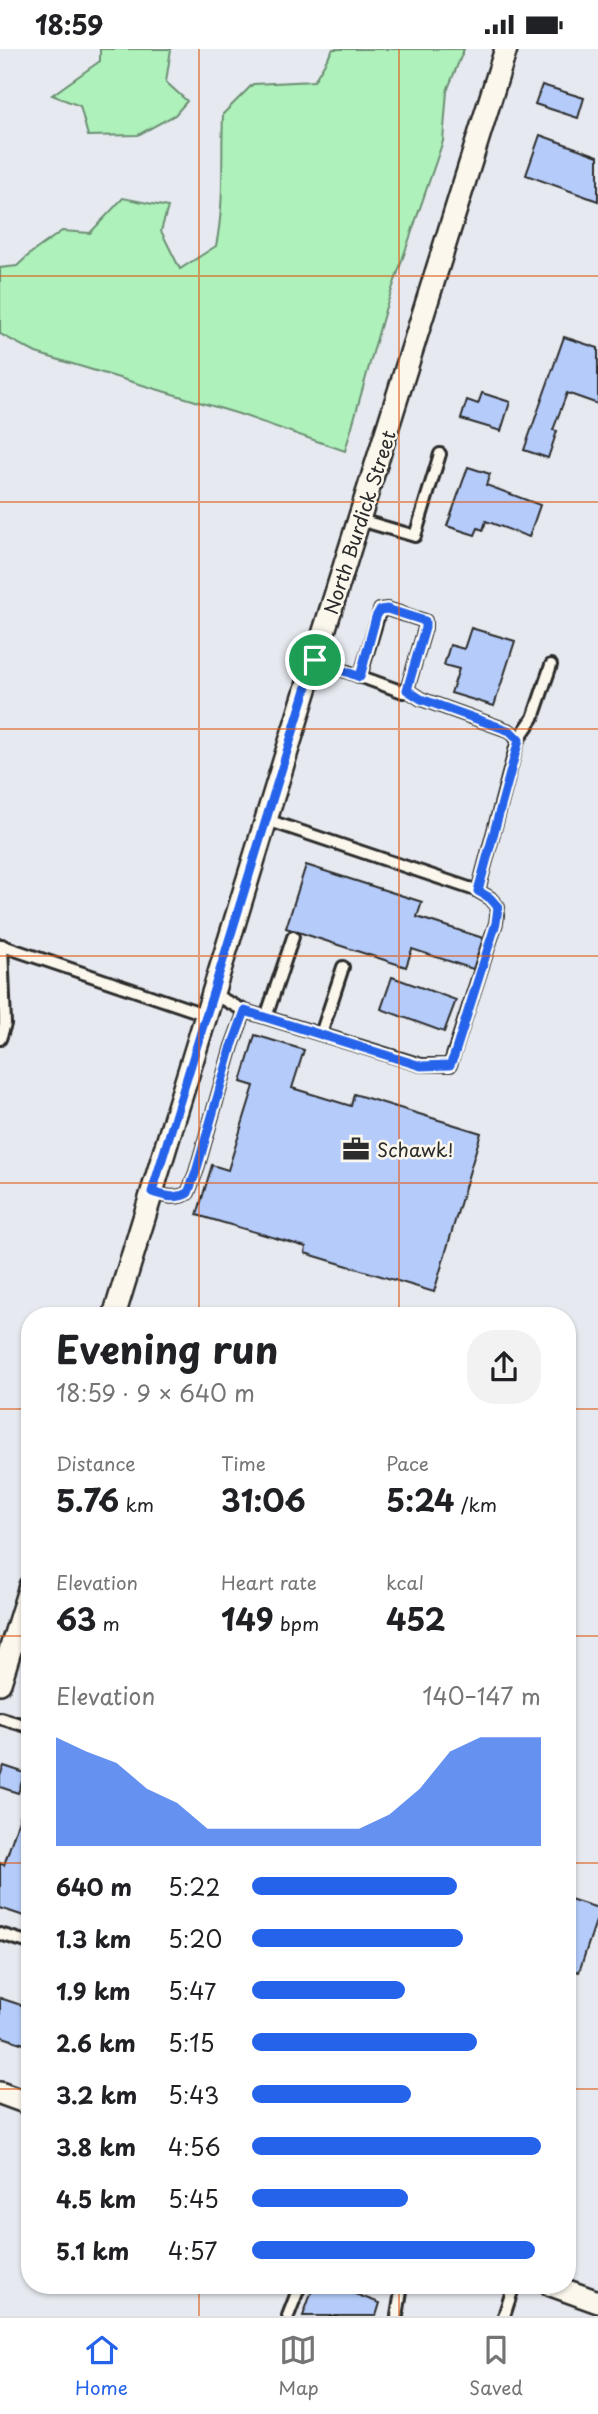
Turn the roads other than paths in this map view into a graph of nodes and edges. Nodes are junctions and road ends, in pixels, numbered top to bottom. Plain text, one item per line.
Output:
1 (506, 49) edge
2 (440, 454) dead end
3 (360, 520) junction
4 (315, 660) junction
5 (551, 665) dead end
6 (360, 677) junction
7 (407, 690) junction
8 (519, 740) junction
9 (267, 820) junction
10 (478, 891) junction
11 (293, 937) dead end
12 (1, 945) edge
13 (343, 967) dead end
14 (213, 994) junction
15 (245, 1011) junction
16 (207, 1015) junction
17 (266, 1017) junction
18 (321, 1034) junction
19 (0, 1039) edge
20 (152, 1192) junction
21 (117, 1307) edge
22 (21, 1645) edge
23 (0, 1682) edge
24 (0, 1718) edge
25 (21, 1724) edge
26 (0, 1934) edge
27 (21, 1940) edge
28 (0, 2094) edge
29 (21, 2101) edge
30 (297, 2294) edge
31 (401, 2294) edge
32 (511, 2294) edge
33 (576, 2294) edge
34 (598, 2302) edge
35 (288, 2316) edge
36 (397, 2316) edge
37 (504, 2316) edge

1 - 3 street, North Burdick Street
2 - 3 lane
3 - 4 street, North Burdick Street
4 - 6 lane
4 - 9 street, North Burdick Street
5 - 8 lane
6 - 7 lane
6 - 7 lane
7 - 8 lane
8 - 10 lane
9 - 10 lane
9 - 14 street, North Burdick Street
10 - 18 lane
11 - 17 lane
12 - 16 lane
12 - 19 lane
13 - 18 lane
14 - 15 lane
14 - 16 street, North Burdick Street
15 - 17 lane
15 - 20 lane
16 - 20 street, North Burdick Street
17 - 18 lane
20 - 21 street, North Burdick Street
22 - 23 street
24 - 25 lane
26 - 27 lane
28 - 29 street
30 - 35 lane
31 - 36 lane
32 - 37 lane
33 - 34 street

